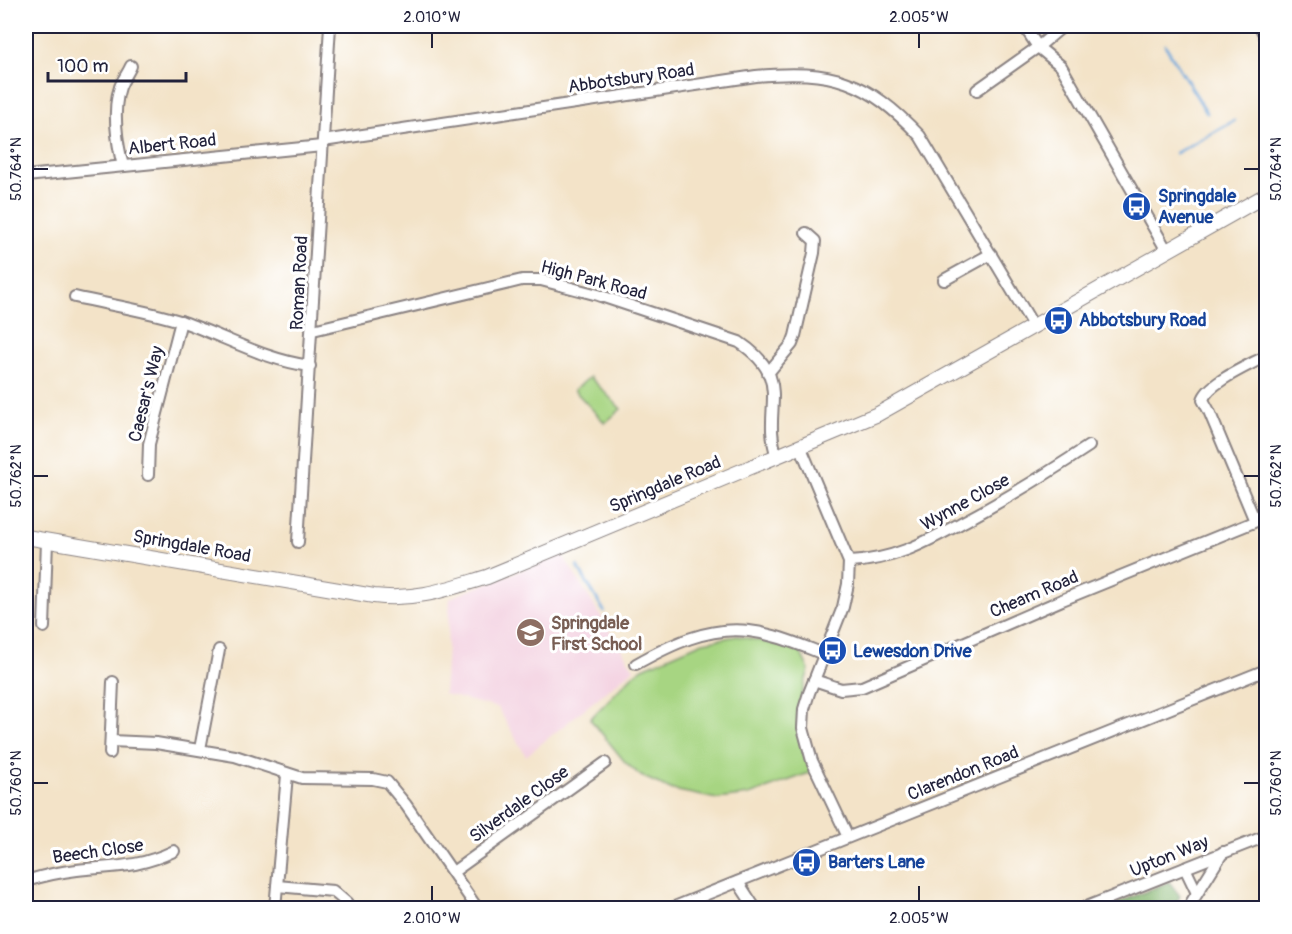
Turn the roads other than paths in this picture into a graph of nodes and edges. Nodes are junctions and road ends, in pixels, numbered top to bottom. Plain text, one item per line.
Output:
1 (330, 26) edge
2 (1024, 26) edge
3 (1063, 26) edge
4 (1260, 26) edge
5 (1266, 38) edge
6 (1038, 47) junction
7 (131, 66) dead end
8 (977, 90) dead end
9 (323, 144) junction
10 (123, 166) junction
11 (26, 176) edge
12 (1266, 195) edge
13 (806, 233) dead end
14 (1167, 251) junction
15 (991, 254) junction
16 (944, 280) dead end
17 (75, 297) dead end
18 (181, 321) junction
19 (1034, 327) junction
20 (313, 330) junction
21 (1266, 356) edge
22 (310, 366) junction
23 (768, 373) junction
24 (1089, 446) dead end
25 (801, 448) junction
26 (777, 457) junction
27 (148, 475) dead end
28 (1266, 517) edge
29 (1255, 521) junction
30 (26, 537) edge
31 (47, 541) junction
32 (298, 542) dead end
33 (849, 562) junction
34 (44, 627) dead end
35 (219, 650) dead end
36 (824, 654) junction
37 (636, 664) dead end
38 (1266, 669) edge
39 (814, 680) junction
40 (113, 682) dead end
41 (111, 741) junction
42 (200, 749) junction
43 (110, 753) dead end
44 (605, 763) dead end
45 (287, 775) junction
46 (1266, 836) edge
47 (848, 837) junction
48 (174, 851) dead end
49 (1223, 852) junction
50 (1185, 868) junction
51 (453, 872) junction
52 (26, 880) edge
53 (738, 882) junction
54 (277, 886) junction
55 (1197, 893) junction
56 (346, 903) dead end
57 (275, 909) edge
58 (477, 909) edge
59 (672, 909) edge
60 (754, 909) edge
61 (1084, 909) edge
62 (1188, 909) edge

1 - 9 street, Roman Road
2 - 6 street
3 - 6 street
4 - 5 street
6 - 8 street
6 - 14 street
7 - 10 street
9 - 10 street, Albert Road
9 - 15 street, Abbotsbury Road
9 - 20 street, Roman Road
10 - 11 street, Albert Road
12 - 14 street, Springdale Road
13 - 23 street
14 - 19 street, Springdale Road
15 - 16 street
15 - 19 street, Abbotsbury Road
17 - 18 street
18 - 22 street
18 - 27 street, Caesar's Way
19 - 25 street, Springdale Road
20 - 22 street, Roman Road
20 - 23 street, High Park Road
21 - 29 street
22 - 32 street, Roman Road
23 - 26 street, High Park Road
24 - 33 street, Wynne Close
25 - 26 street, Springdale Road
25 - 33 street
26 - 31 street, Springdale Road
28 - 29 street, Cheam Road
29 - 39 street, Cheam Road
30 - 31 street, Springdale Road
31 - 34 street
33 - 36 street
35 - 42 street
36 - 37 street
36 - 39 street
38 - 47 street, Clarendon Road
39 - 47 street
40 - 41 street
41 - 42 street
41 - 43 street
42 - 45 street
44 - 51 street, Silverdale Close
45 - 51 street
45 - 54 street
46 - 49 street, Upton Way
47 - 53 street, Clarendon Road
48 - 52 street, Beech Close
49 - 50 street, Upton Way
49 - 55 street
50 - 55 street
50 - 61 street, Upton Way
51 - 58 street
53 - 59 street, Clarendon Road
53 - 60 street
54 - 56 street
54 - 57 street
55 - 62 street

